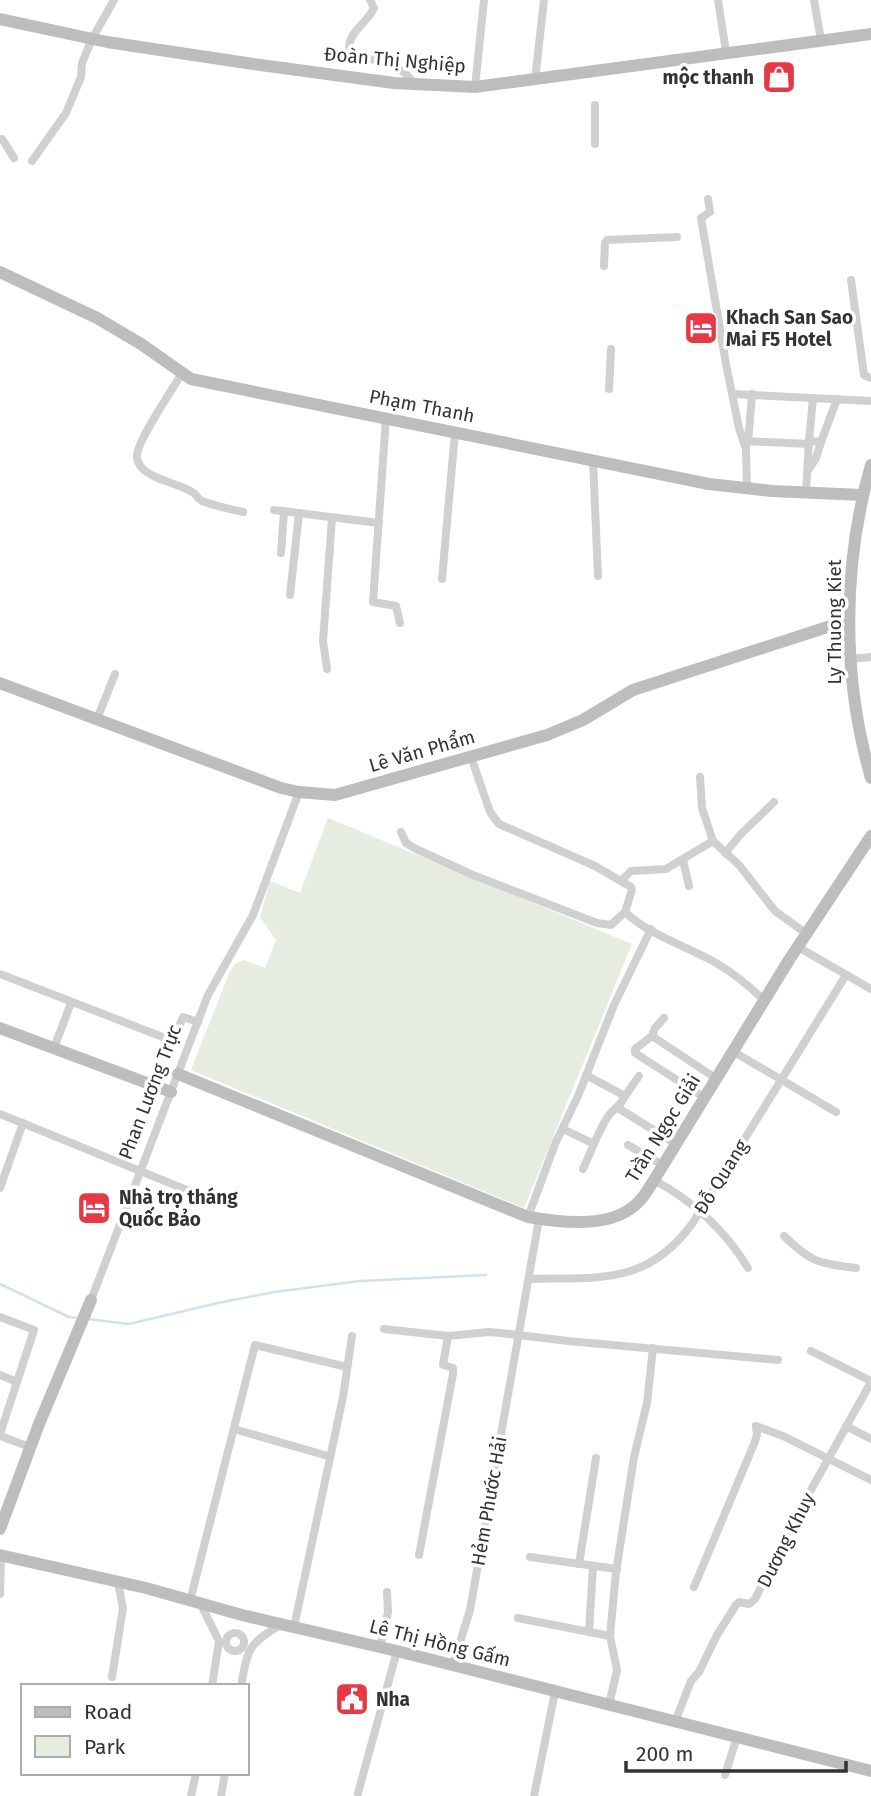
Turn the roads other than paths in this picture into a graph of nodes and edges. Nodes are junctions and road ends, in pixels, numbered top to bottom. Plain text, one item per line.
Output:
1 (114, 0) edge
2 (370, 0) edge
3 (484, 0) edge
4 (544, 0) edge
5 (718, 0) edge
6 (814, 0) edge
7 (0, 19) edge
8 (871, 34) edge
9 (92, 39) junction
10 (821, 40) junction
11 (726, 52) junction
12 (535, 80) junction
13 (414, 84) junction
14 (475, 87) junction
15 (595, 105) dead end
16 (2, 139) edge
17 (595, 144) dead end
18 (14, 158) dead end
19 (32, 161) dead end
20 (708, 199) dead end
21 (677, 237) dead end
22 (604, 265) dead end
23 (0, 272) edge
24 (851, 279) dead end
25 (611, 349) dead end
26 (182, 373) junction
27 (871, 378) edge
28 (609, 389) dead end
29 (733, 394) junction
30 (752, 394) junction
31 (813, 398) junction
32 (837, 399) junction
33 (871, 401) edge
34 (386, 418) junction
35 (455, 432) junction
36 (809, 442) junction
37 (821, 442) junction
38 (746, 444) junction
39 (593, 460) junction
40 (871, 465) edge
41 (809, 469) junction
42 (747, 488) junction
43 (806, 491) junction
44 (862, 495) junction
45 (243, 512) dead end
46 (299, 513) junction
47 (332, 518) junction
48 (379, 523) junction
49 (281, 553) dead end
50 (598, 576) dead end
51 (442, 579) dead end
52 (290, 595) dead end
53 (849, 620) junction
54 (400, 623) dead end
55 (871, 657) edge
56 (852, 659) junction
57 (327, 669) dead end
58 (115, 674) dead end
59 (0, 683) edge
60 (97, 719) junction
61 (471, 757) junction
62 (700, 776) dead end
63 (871, 778) edge
64 (299, 792) junction
65 (774, 802) dead end
66 (401, 832) dead end
67 (871, 836) edge
68 (713, 841) junction
69 (725, 853) junction
70 (683, 860) junction
71 (621, 881) junction
72 (689, 886) dead end
73 (625, 912) junction
74 (651, 929) junction
75 (807, 934) junction
76 (798, 947) junction
77 (0, 975) edge
78 (846, 975) junction
79 (871, 989) edge
80 (765, 1001) junction
81 (71, 1003) junction
82 (664, 1018) dead end
83 (198, 1022) junction
84 (0, 1028) edge
85 (652, 1036) junction
86 (54, 1048) junction
87 (734, 1052) junction
88 (178, 1074) junction
89 (586, 1075) junction
90 (639, 1076) dead end
91 (717, 1079) junction
92 (782, 1081) junction
93 (171, 1092) junction
94 (625, 1097) junction
95 (705, 1098) junction
96 (618, 1108) junction
97 (836, 1112) dead end
98 (0, 1114) edge
99 (23, 1123) junction
100 (563, 1129) junction
101 (594, 1144) junction
102 (676, 1144) junction
103 (628, 1145) dead end
104 (663, 1165) junction
105 (140, 1169) junction
106 (583, 1170) dead end
107 (654, 1180) junction
108 (0, 1188) edge
109 (204, 1197) dead end
110 (700, 1211) junction
111 (533, 1218) junction
112 (785, 1236) dead end
113 (748, 1268) dead end
114 (856, 1268) dead end
115 (529, 1279) junction
116 (91, 1300) joint
117 (0, 1317) edge
118 (384, 1329) dead end
119 (519, 1335) junction
120 (352, 1336) dead end
121 (447, 1336) junction
122 (653, 1348) junction
123 (811, 1351) dead end
124 (778, 1360) dead end
125 (347, 1367) junction
126 (0, 1375) edge
127 (871, 1381) edge
128 (17, 1382) junction
129 (2, 1421) edge
130 (846, 1426) junction
131 (234, 1429) junction
132 (871, 1439) edge
133 (30, 1447) junction
134 (328, 1456) junction
135 (596, 1458) dead end
136 (828, 1460) junction
137 (871, 1480) edge
138 (0, 1529) edge
139 (0, 1555) edge
140 (419, 1555) dead end
141 (530, 1557) dead end
142 (579, 1563) junction
143 (593, 1566) junction
144 (617, 1569) junction
145 (118, 1583) junction
146 (694, 1587) dead end
147 (387, 1592) dead end
148 (0, 1594) edge
149 (195, 1603) junction
150 (240, 1615) junction
151 (518, 1618) dead end
152 (288, 1625) junction
153 (589, 1632) junction
154 (610, 1636) junction
155 (232, 1639) junction
156 (380, 1647) junction
157 (233, 1651) junction
158 (397, 1651) junction
159 (248, 1652) junction
160 (217, 1658) junction
161 (453, 1665) junction
162 (245, 1666) junction
163 (113, 1676) dead end
164 (212, 1684) edge
165 (241, 1684) edge
166 (555, 1692) junction
167 (608, 1705) junction
168 (675, 1722) junction
169 (737, 1737) junction
170 (871, 1771) edge
171 (196, 1775) edge
172 (225, 1775) edge
173 (725, 1775) dead end
174 (358, 1793) dead end
175 (191, 1796) edge
176 (221, 1796) edge
177 (534, 1796) edge

1 - 9 street
2 - 13 street
3 - 14 street
4 - 12 street
5 - 11 street
6 - 10 street
7 - 9 street, Đoàn Thị Nghiệp
8 - 10 street, Đoàn Thị Nghiệp
9 - 13 street, Đoàn Thị Nghiệp
9 - 19 street
10 - 11 street, Đoàn Thị Nghiệp
11 - 12 street, Đoàn Thị Nghiệp
12 - 14 street, Đoàn Thị Nghiệp
13 - 14 street, Đoàn Thị Nghiệp
15 - 17 street
16 - 18 street
20 - 29 street
21 - 22 street
23 - 26 street, Phạm Thanh
24 - 27 street
25 - 28 street
26 - 34 street, Phạm Thanh
26 - 45 street
29 - 30 street
29 - 38 street
30 - 31 street
30 - 38 street
31 - 32 street
31 - 36 street
32 - 33 street
32 - 37 street
34 - 35 street, Phạm Thanh
34 - 48 street
35 - 39 street, Phạm Thanh
35 - 51 street
36 - 37 street
36 - 38 street
36 - 41 street
37 - 41 street
38 - 42 street
39 - 42 street, Phạm Thanh
39 - 50 street
40 - 44 street, Ly Thuong Kiet
41 - 43 street
42 - 43 street, Phạm Thanh
43 - 44 street, Phạm Thanh
44 - 53 street, Ly Thuong Kiet
46 - 47 street
46 - 49 street
46 - 52 street
47 - 48 street
47 - 57 street
48 - 54 street
53 - 56 street, Ly Thuong Kiet
53 - 61 street, Lê Văn Phẩm
55 - 56 street
56 - 63 street, Ly Thuong Kiet
58 - 60 street
59 - 60 street, Lê Văn Phẩm
60 - 64 street, Lê Văn Phẩm
61 - 64 street, Lê Văn Phẩm
61 - 71 street
62 - 68 street
64 - 83 street, Phan Lương Trực
65 - 69 street
66 - 73 street
67 - 75 street, Trần Ngọc Giải
68 - 69 street
68 - 70 street
69 - 75 street
70 - 71 street
70 - 72 street
71 - 73 street
73 - 74 street
74 - 80 street
74 - 89 street, Hẻm Phước Hải
75 - 76 street, Trần Ngọc Giải
76 - 78 street
76 - 80 street, Trần Ngọc Giải
77 - 81 street
78 - 79 street
78 - 92 street, Đỗ Quang
80 - 87 street, Trần Ngọc Giải
81 - 83 street
81 - 86 street
82 - 85 street
83 - 88 street, Phan Lương Trực
84 - 86 street
85 - 91 street
85 - 95 street
86 - 93 street
87 - 91 street, Trần Ngọc Giải
87 - 92 street
88 - 93 street, Phan Lương Trực
88 - 111 street, Trần Ngọc Giải
89 - 94 street
89 - 100 street, Hẻm Phước Hải
90 - 94 street
91 - 95 street, Trần Ngọc Giải
92 - 97 street
92 - 110 street, Đỗ Quang
93 - 105 street, Phan Lương Trực
94 - 96 street
95 - 102 street, Trần Ngọc Giải
96 - 101 street
96 - 102 street
98 - 99 street
99 - 105 street
99 - 108 street
100 - 101 street
100 - 111 street, Hẻm Phước Hải
101 - 106 street
102 - 104 street, Trần Ngọc Giải
103 - 104 street
104 - 107 street, Trần Ngọc Giải
105 - 109 street
105 - 116 street, Phan Lương Trực
107 - 110 street
107 - 111 street, Trần Ngọc Giải
110 - 113 street
110 - 115 street, Đỗ Quang
111 - 115 street, Hẻm Phước Hải
112 - 114 street
115 - 119 street, Hẻm Phước Hải
116 - 133 street, Phan Lương Trực
117 - 128 street
118 - 121 street
119 - 121 street
119 - 122 street
119 - 161 street, Hẻm Phước Hải
120 - 125 street
121 - 140 street
122 - 124 street
122 - 144 street
123 - 127 street
125 - 131 street
125 - 134 street
126 - 128 street
127 - 130 street, Dương Khuy
128 - 129 street
129 - 133 street
130 - 132 street
130 - 136 street, Dương Khuy
131 - 134 street
131 - 149 street
133 - 138 street, Phan Lương Trực
134 - 152 street
135 - 142 street
136 - 137 street
136 - 146 street
136 - 168 street, Dương Khuy
139 - 145 street, Lê Thị Hồng Gấm
139 - 148 street
141 - 142 street
142 - 143 street
143 - 144 street
143 - 153 street
144 - 154 street
145 - 149 street, Lê Thị Hồng Gấm
145 - 163 street
147 - 156 street
149 - 150 street, Lê Thị Hồng Gấm
149 - 155 street
150 - 152 street, Lê Thị Hồng Gấm
150 - 155 street
151 - 153 street
152 - 156 street, Lê Thị Hồng Gấm
152 - 159 street
153 - 154 street
154 - 167 street
155 - 157 street
155 - 157 street
155 - 159 street
155 - 160 street
156 - 158 street, Lê Thị Hồng Gấm
157 - 160 street
157 - 162 street
158 - 161 street, Lê Thị Hồng Gấm
158 - 174 street
159 - 162 street
160 - 164 street
161 - 166 street, Lê Thị Hồng Gấm
162 - 165 street
166 - 167 street, Lê Thị Hồng Gấm
166 - 177 street
167 - 168 street, Lê Thị Hồng Gấm
168 - 169 street, Lê Thị Hồng Gấm
169 - 170 street, Lê Thị Hồng Gấm
169 - 173 street
171 - 175 street
172 - 176 street

